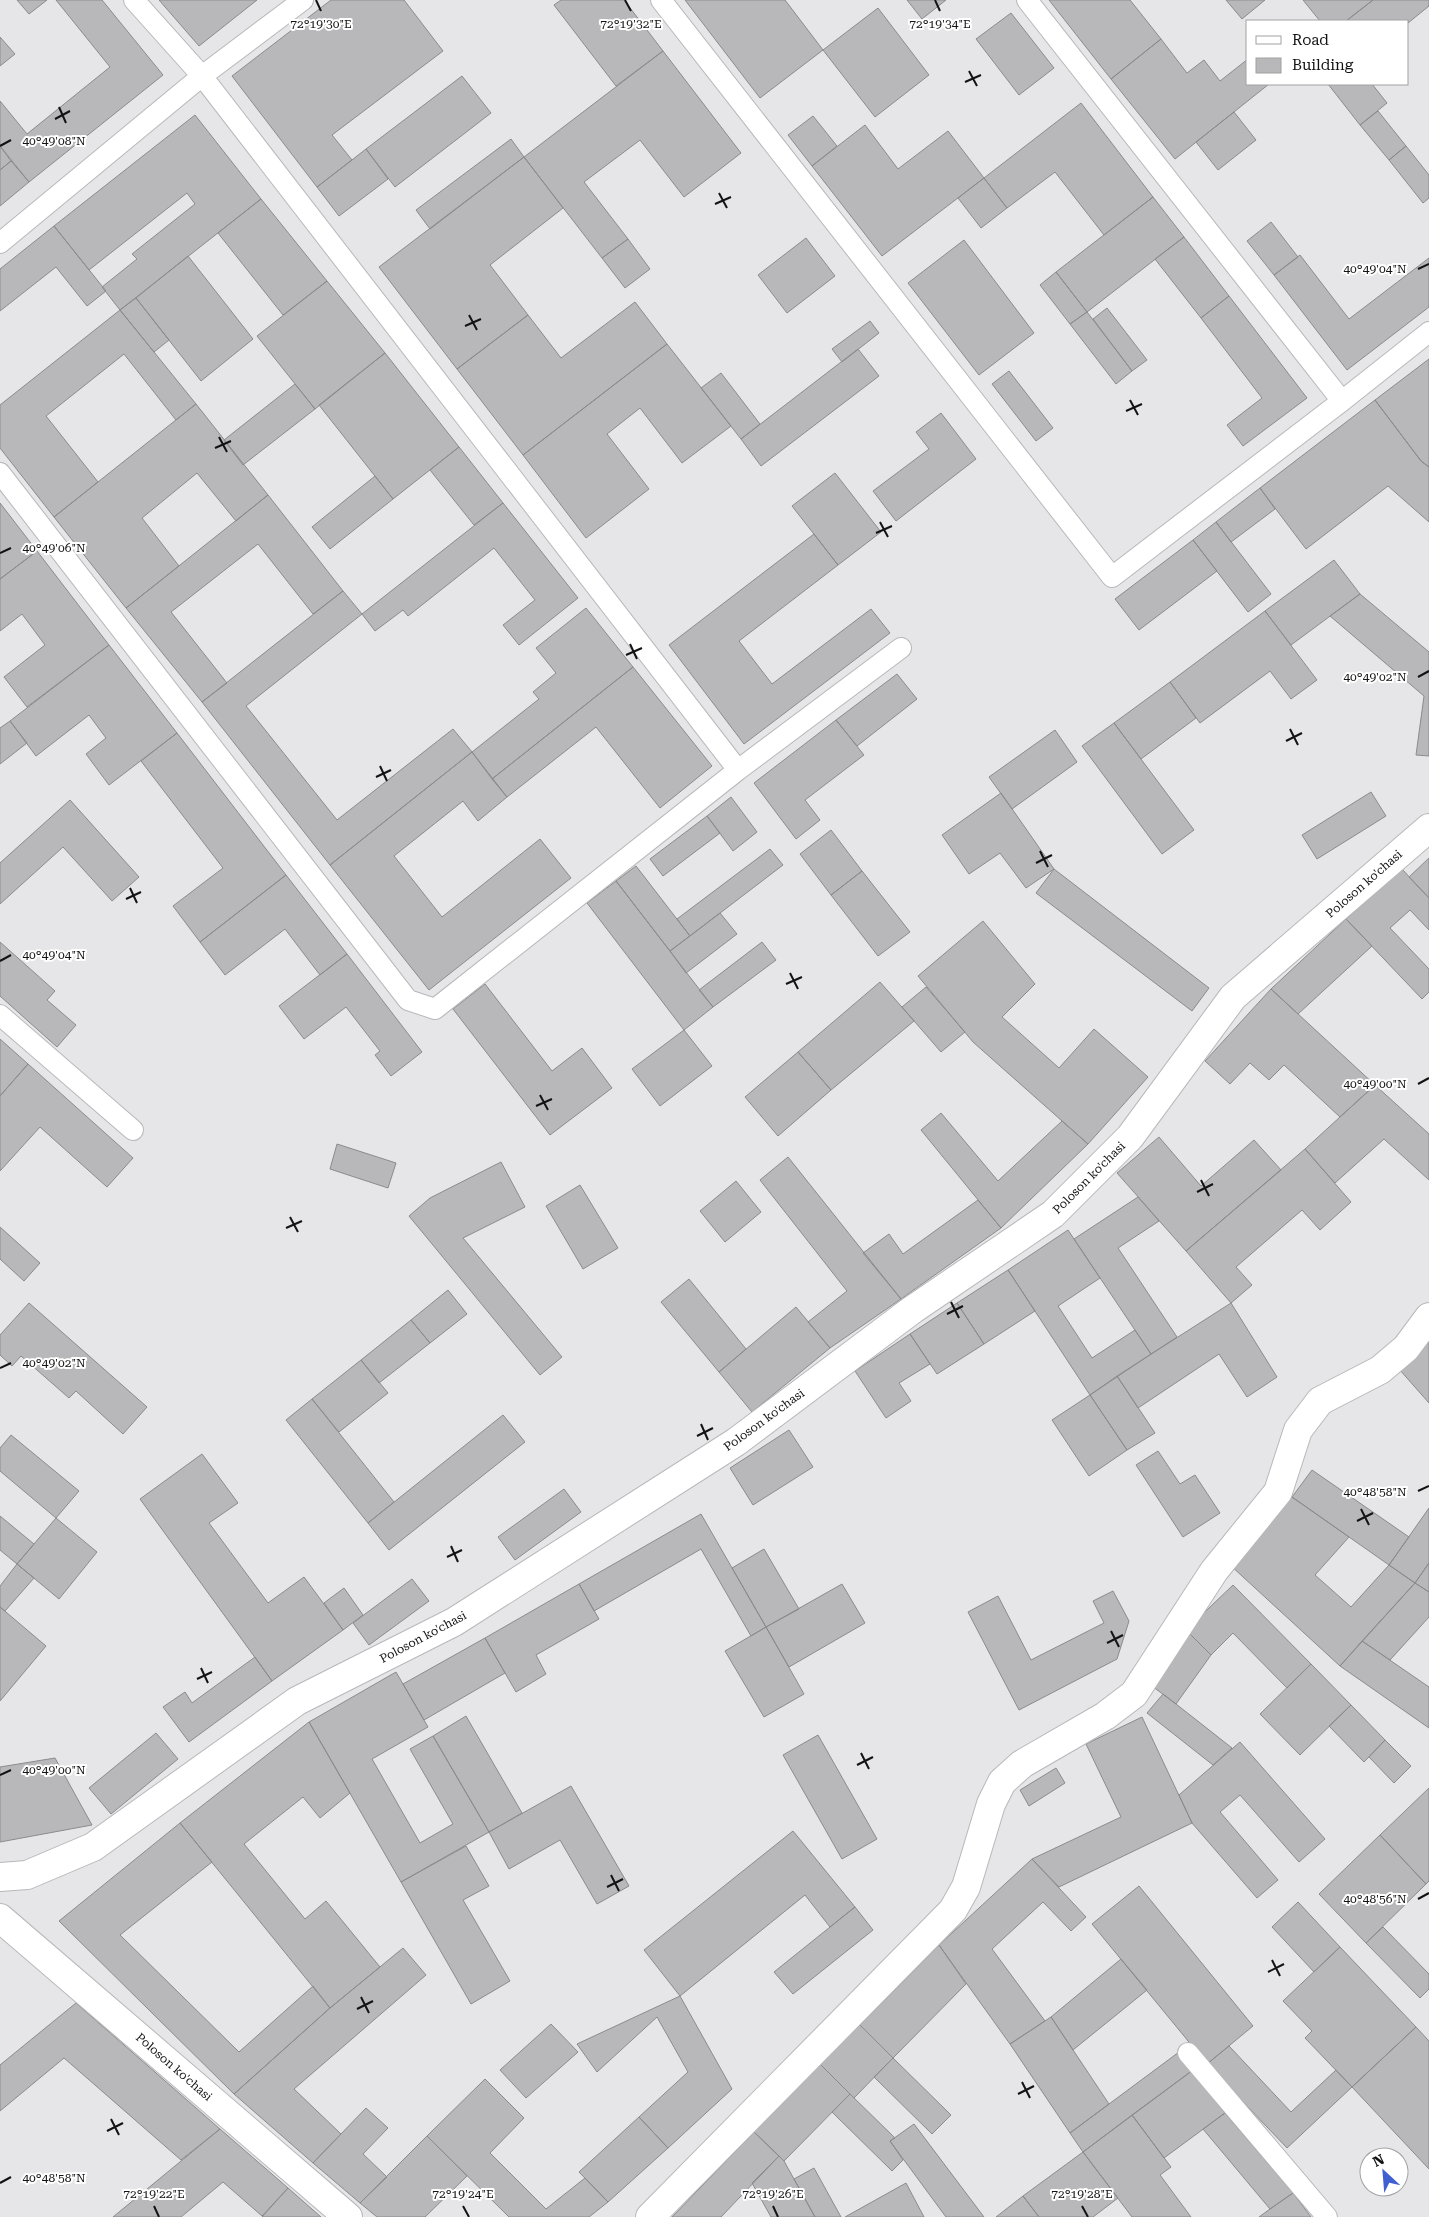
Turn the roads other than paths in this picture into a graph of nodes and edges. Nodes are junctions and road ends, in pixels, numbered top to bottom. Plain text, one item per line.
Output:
1 (134, 0) edge
2 (303, 0) edge
3 (661, 0) edge
4 (1026, 0) edge
5 (202, 76) junction
6 (0, 243) edge
7 (1429, 332) edge
8 (1342, 401) junction
9 (0, 473) edge
10 (901, 648) dead end
11 (738, 770) junction
12 (1429, 828) edge
13 (0, 1015) edge
14 (133, 1130) dead end
15 (1429, 1317) edge
16 (0, 1876) edge
17 (0, 1918) edge
18 (1188, 2053) dead end
19 (348, 2217) edge
20 (650, 2217) edge
21 (1327, 2217) edge

1 - 5 lane
2 - 5 lane
3 - 8 lane
4 - 8 lane
5 - 6 lane
5 - 11 lane
7 - 8 lane
9 - 11 lane
10 - 11 lane
12 - 16 street, Poloson ko'chasi
13 - 14 lane
15 - 20 street
17 - 19 street, Poloson ko'chasi
18 - 21 lane

